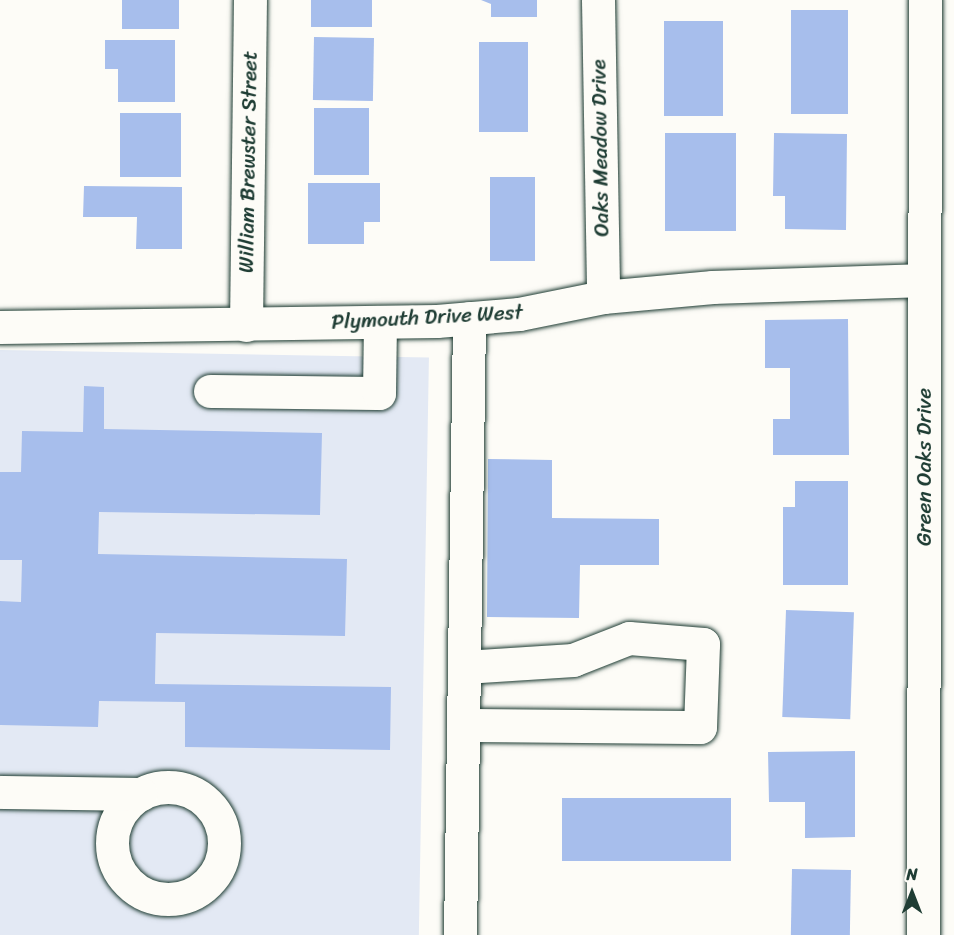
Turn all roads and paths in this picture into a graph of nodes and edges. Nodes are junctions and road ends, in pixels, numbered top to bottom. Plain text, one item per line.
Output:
1 (250, 0) edge
2 (598, 0) edge
3 (925, 0) edge
4 (924, 280) junction
5 (603, 297) junction
6 (469, 318) junction
7 (380, 322) junction
8 (246, 325) junction
9 (0, 327) edge
10 (210, 391) dead end
11 (464, 667) junction
12 (463, 725) junction
13 (0, 792) edge
14 (141, 794) dead end
15 (460, 935) edge
16 (923, 935) edge

1 - 8 street, William Brewster Street
2 - 5 street, Oaks Meadow Drive
3 - 4 street, Green Oaks Drive
4 - 5 street, Plymouth Drive West
4 - 16 street, Green Oaks Drive
5 - 6 street, Plymouth Drive West
6 - 7 street, Plymouth Drive West
6 - 11 street
7 - 8 street, Plymouth Drive West
7 - 10 street
8 - 9 street, Plymouth Drive West
11 - 12 street
11 - 12 street
12 - 15 street
13 - 14 street

